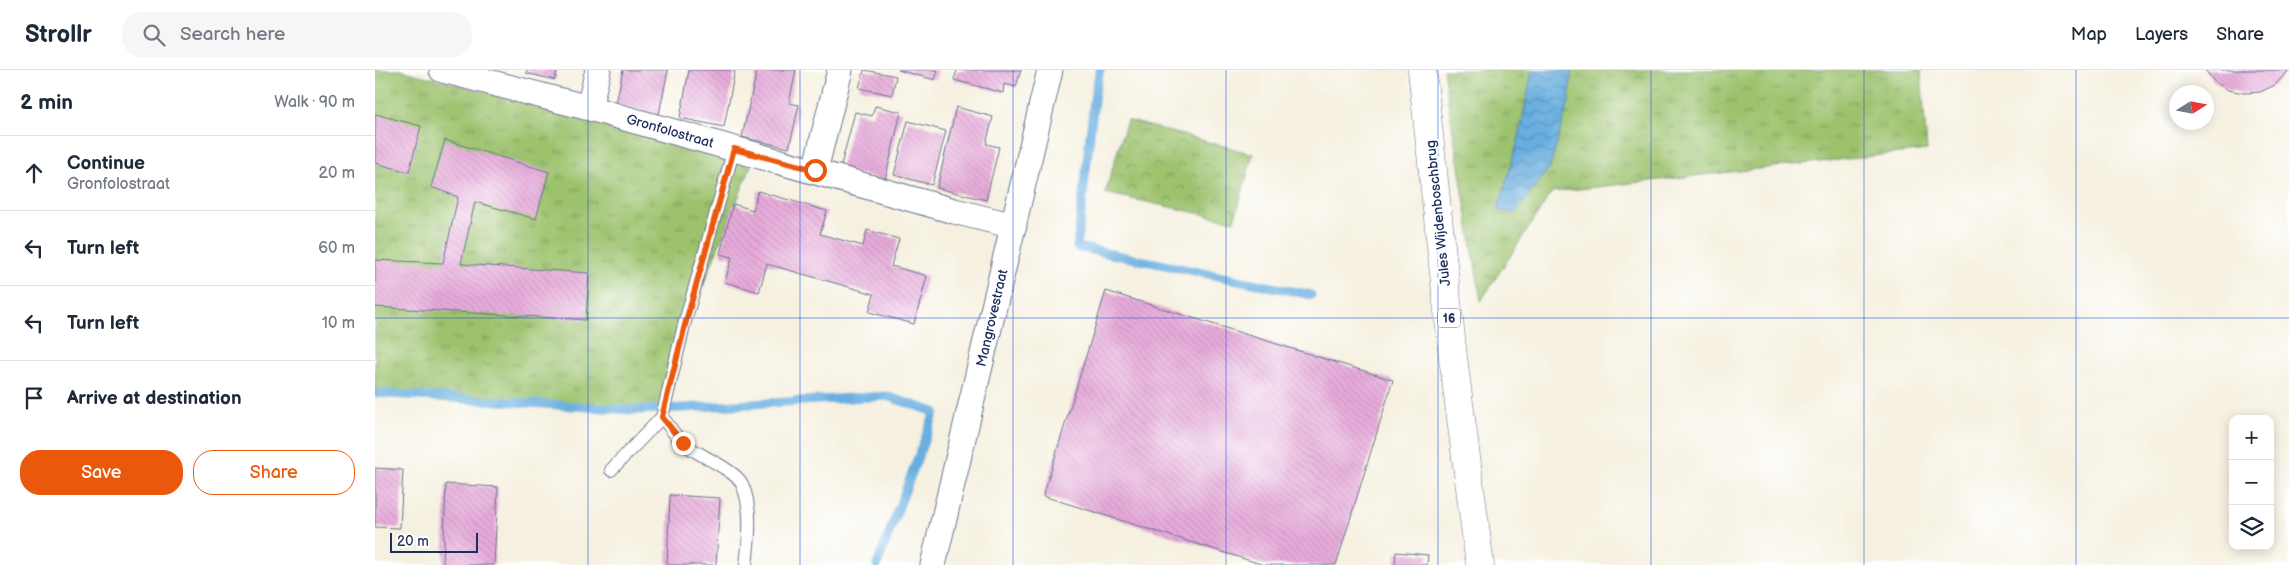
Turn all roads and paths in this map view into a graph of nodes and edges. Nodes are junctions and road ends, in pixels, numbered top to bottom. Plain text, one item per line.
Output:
1 (442, 70) edge
2 (598, 70) edge
3 (840, 70) edge
4 (1050, 70) edge
5 (1422, 70) edge
6 (589, 108) junction
7 (734, 149) junction
8 (815, 170) junction
9 (1014, 226) junction
10 (662, 417) junction
11 (611, 470) dead end
12 (746, 565) edge
13 (933, 565) edge
14 (1481, 565) edge

1 - 6 street, Gronfolostraat
2 - 6 street
3 - 8 street
4 - 9 street, Mangrovestraat
5 - 14 main road, Jules Wijdenboschbrug / 16
6 - 7 street, Gronfolostraat
7 - 8 street, Gronfolostraat
7 - 10 lane
8 - 9 street, Gronfolostraat
9 - 13 street, Mangrovestraat
10 - 11 lane
10 - 12 lane

